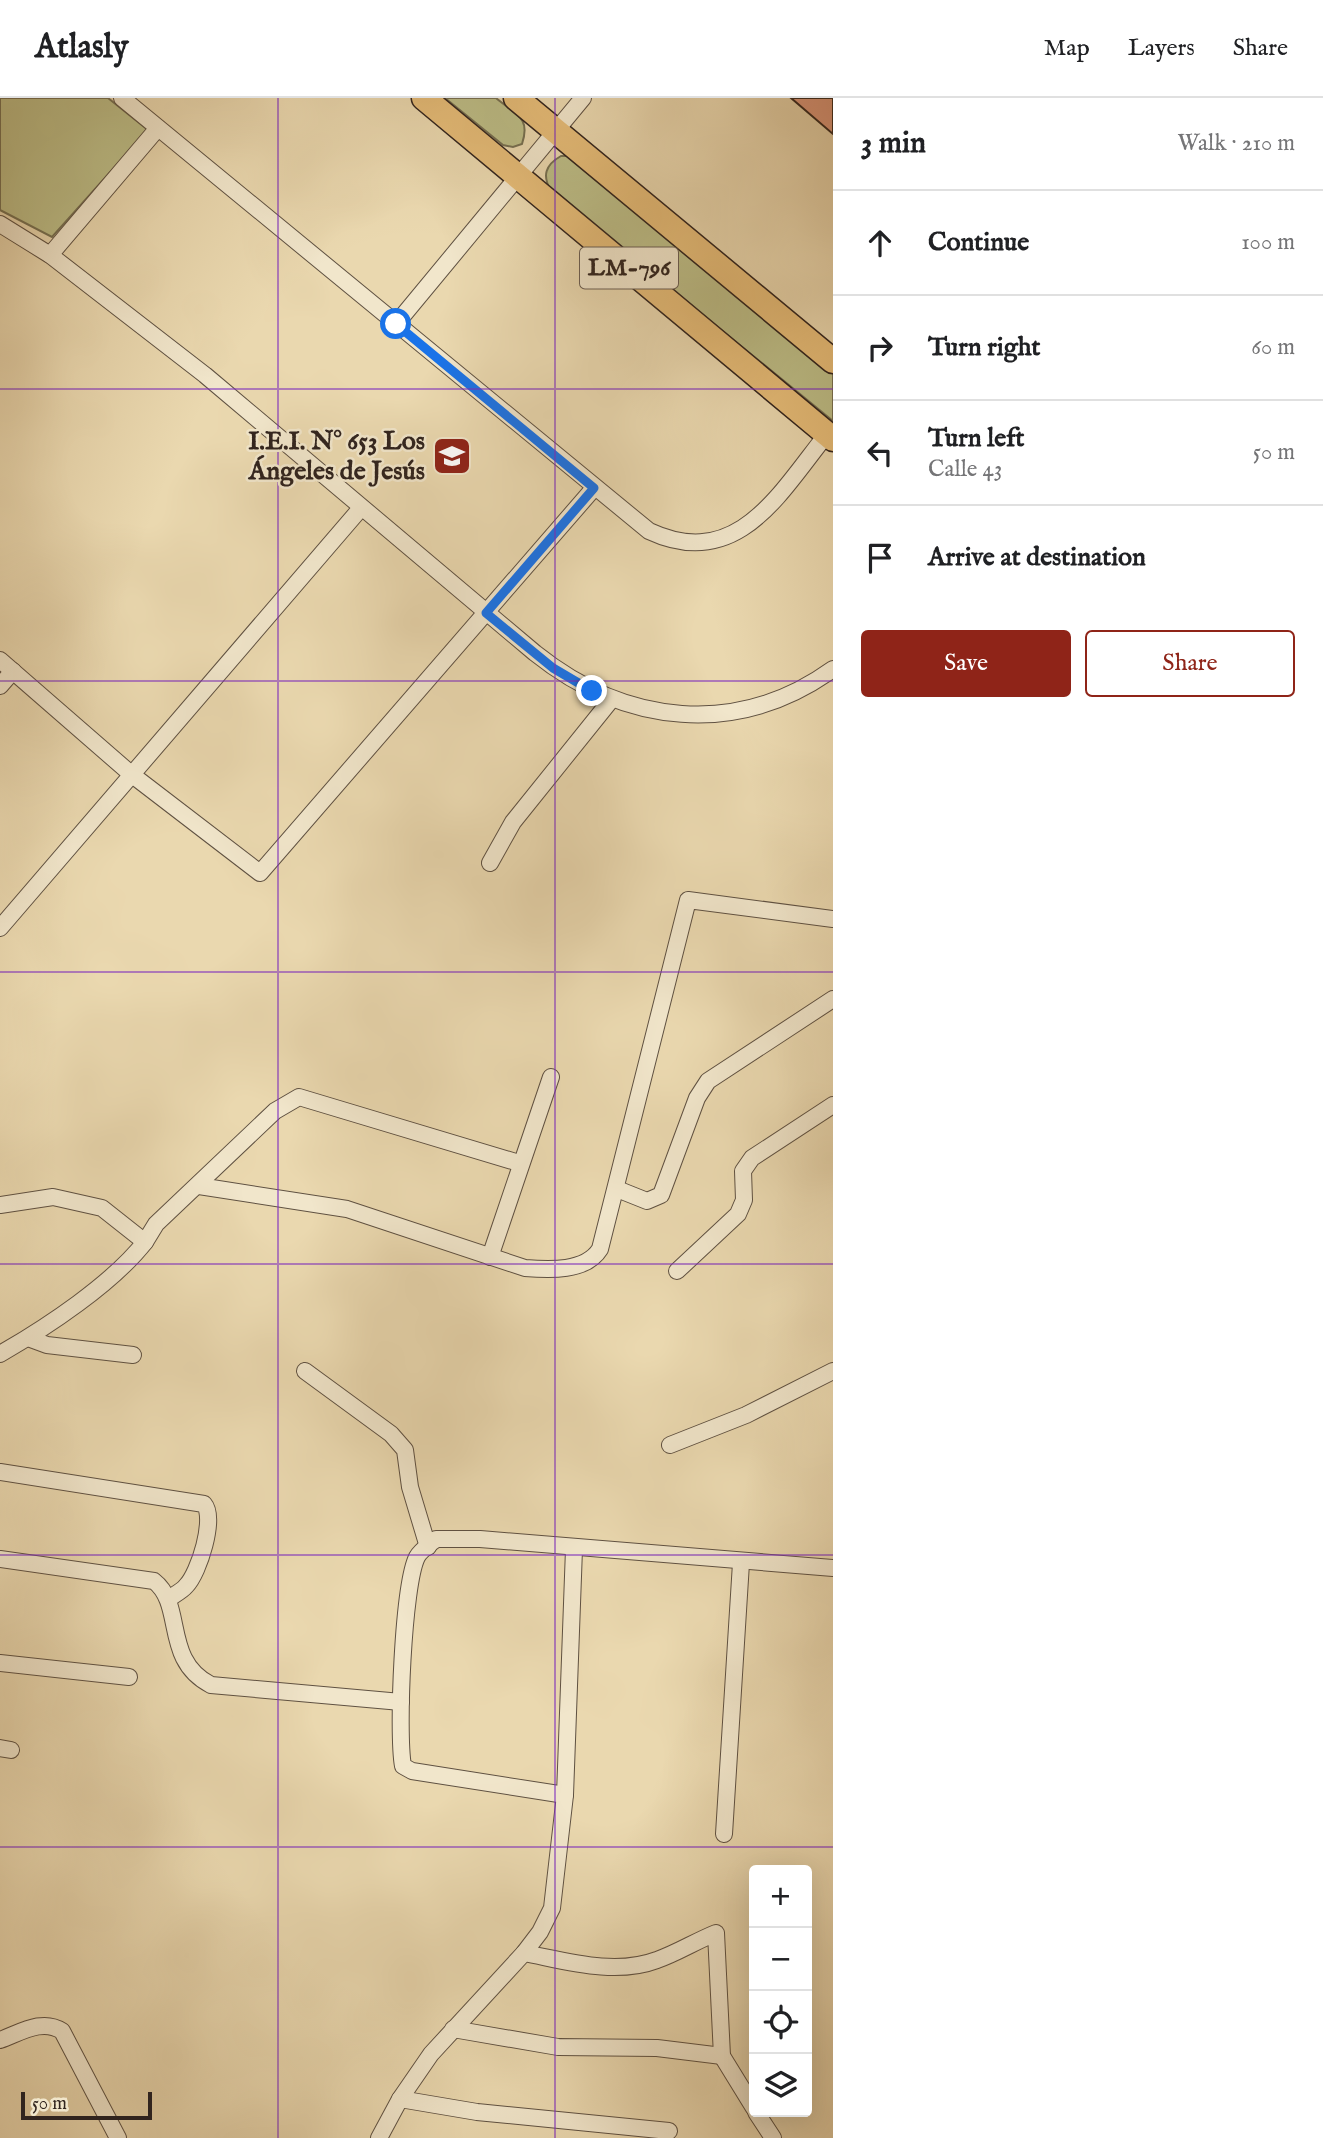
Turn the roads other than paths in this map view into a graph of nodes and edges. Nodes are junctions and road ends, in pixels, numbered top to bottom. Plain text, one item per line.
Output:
1 (122, 98) edge
2 (424, 98) edge
3 (516, 98) edge
4 (583, 98) edge
5 (158, 128) junction
6 (556, 131) junction
7 (519, 176) junction
8 (0, 224) edge
9 (50, 255) junction
10 (396, 324) junction
11 (833, 361) edge
12 (830, 437) edge
13 (594, 488) junction
14 (361, 508) junction
15 (486, 613) junction
16 (6, 666) edge
17 (830, 675) edge
18 (0, 686) edge
19 (611, 700) junction
20 (131, 774) junction
21 (491, 863) dead end
22 (833, 919) edge
23 (0, 928) edge
24 (833, 999) edge
25 (551, 1077) dead end
26 (833, 1105) edge
27 (519, 1163) junction
28 (199, 1186) junction
29 (617, 1189) junction
30 (0, 1205) edge
31 (145, 1242) junction
32 (490, 1257) junction
33 (677, 1271) dead end
34 (28, 1338) junction
35 (0, 1354) edge
36 (133, 1355) dead end
37 (305, 1371) dead end
38 (833, 1371) edge
39 (670, 1445) dead end
40 (0, 1472) edge
41 (428, 1547) junction
42 (574, 1549) junction
43 (0, 1559) edge
44 (741, 1563) junction
45 (833, 1568) edge
46 (168, 1599) junction
47 (0, 1662) edge
48 (129, 1677) dead end
49 (401, 1702) junction
50 (565, 1795) junction
51 (724, 1834) dead end
52 (524, 1953) junction
53 (453, 2029) junction
54 (0, 2040) edge
55 (722, 2056) junction
56 (400, 2099) junction
57 (749, 2100) edge
58 (760, 2117) edge
59 (669, 2131) dead end
60 (118, 2138) edge
61 (379, 2138) edge
62 (773, 2138) edge

1 - 5 street
2 - 7 main road, LM-796
3 - 6 main road, LM-796
4 - 6 street
5 - 9 street
5 - 10 street
6 - 7 street
6 - 11 main road, LM-796
7 - 10 street
7 - 12 main road, LM-796
8 - 9 street
9 - 14 street
10 - 13 street
12 - 13 street
13 - 15 street
14 - 15 street
14 - 20 street
15 - 19 street
15 - 20 street
16 - 18 street
16 - 20 street
17 - 19 street
19 - 21 street
20 - 23 street
22 - 29 street
24 - 29 street
25 - 27 street
26 - 33 street
27 - 28 street
27 - 32 street
28 - 31 street
28 - 32 street
29 - 32 street
30 - 31 street
31 - 34 street
34 - 35 street
34 - 36 street
37 - 41 street
38 - 39 street
40 - 46 street
41 - 42 street
41 - 49 street
42 - 44 street
42 - 50 street
43 - 46 street
44 - 45 street
44 - 51 street
46 - 49 street
47 - 48 street
49 - 50 street
50 - 52 street
52 - 53 street
52 - 55 street
53 - 55 street
53 - 56 street
54 - 60 street
55 - 57 street
56 - 59 street
56 - 61 street
58 - 62 street

